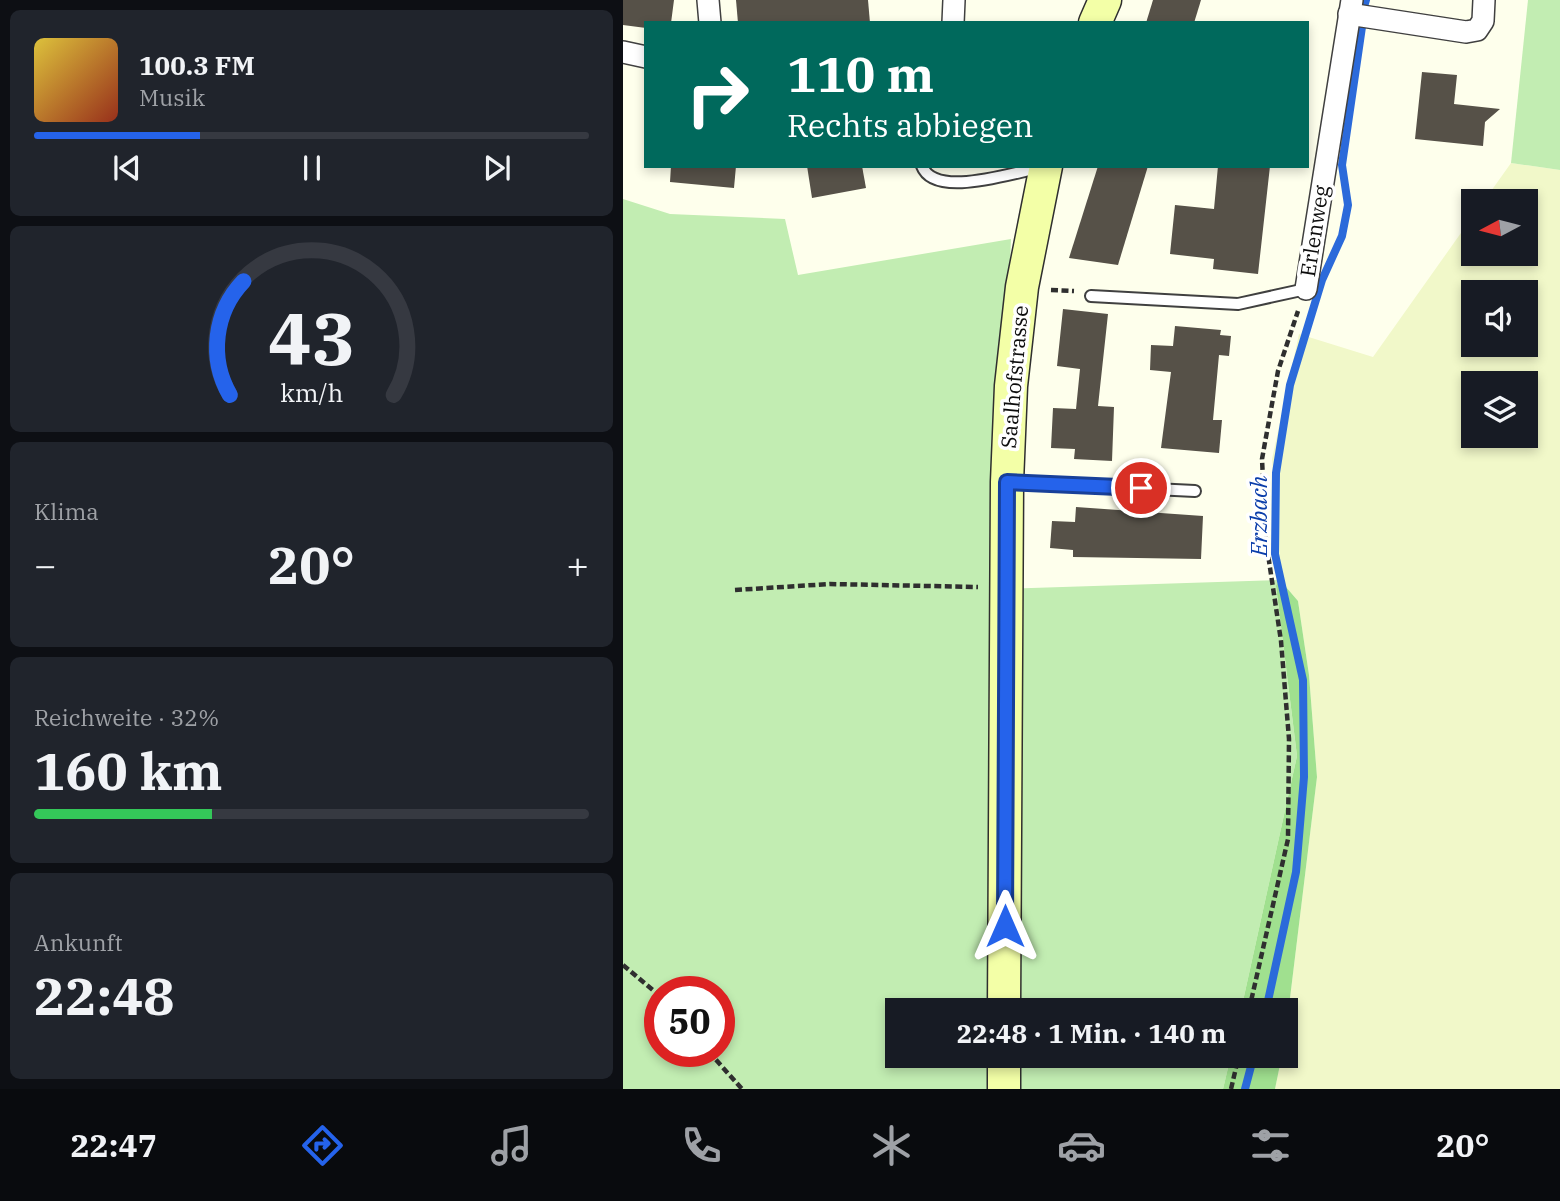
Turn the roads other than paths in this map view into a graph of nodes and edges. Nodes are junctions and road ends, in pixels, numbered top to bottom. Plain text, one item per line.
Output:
1 (708, 0) edge
2 (954, 0) edge
3 (1105, 0) edge
4 (1483, 0) edge
5 (1351, 7) edge
6 (710, 21) edge
7 (953, 21) edge
8 (1096, 21) edge
9 (623, 52) edge
10 (644, 57) edge
11 (924, 168) edge
12 (1041, 168) edge
13 (1046, 168) edge
14 (1306, 289) joint
15 (1091, 296) road end
16 (1007, 482) junction
17 (1195, 491) dead end
18 (1004, 998) edge
19 (1004, 1068) edge
20 (1004, 1089) edge

1 - 6 street
2 - 7 street
3 - 8 main road
4 - 5 street
5 - 14 street, Erlenweg
9 - 10 street
11 - 12 lane
13 - 16 main road, Saalhofstrasse
14 - 15 lane, Erlenweg
16 - 17 lane
16 - 18 main road, Saalhofstrasse
19 - 20 main road

